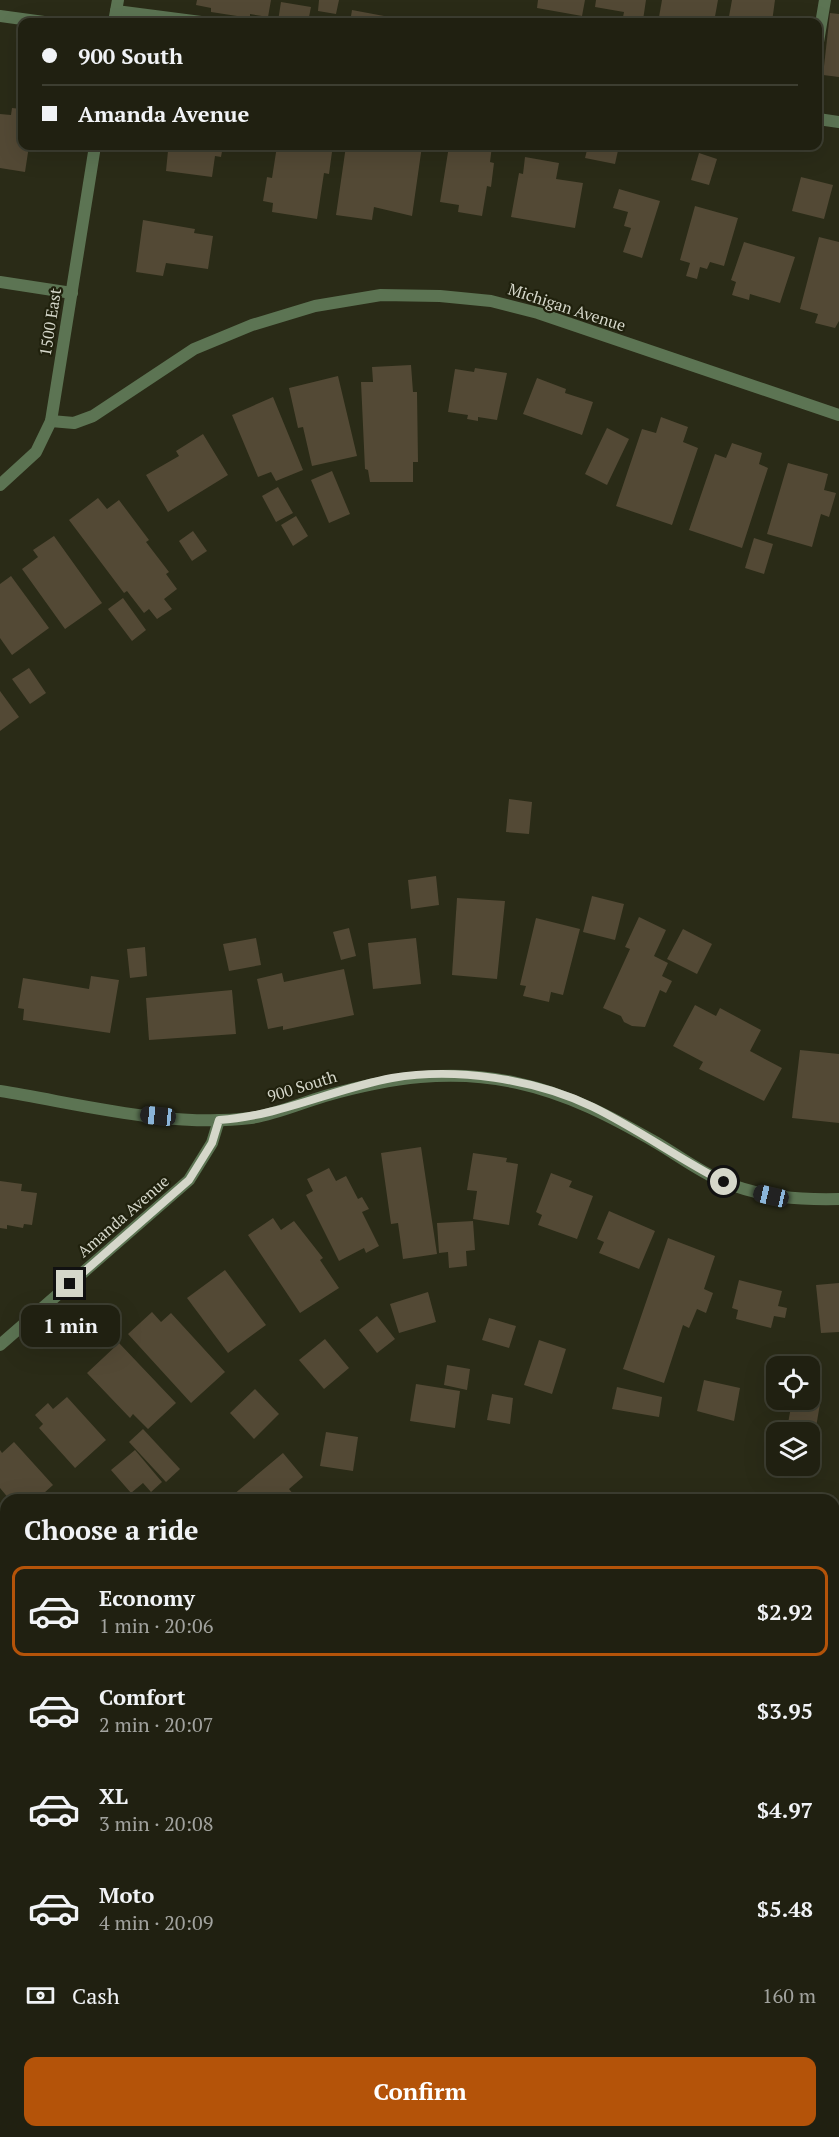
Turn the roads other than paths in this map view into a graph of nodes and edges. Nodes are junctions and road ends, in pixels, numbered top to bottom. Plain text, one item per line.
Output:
1 (825, 0) edge
2 (116, 11) edge
3 (0, 16) edge
4 (18, 18) edge
5 (170, 18) edge
6 (822, 18) edge
7 (822, 120) edge
8 (839, 122) edge
9 (94, 150) edge
10 (0, 282) edge
11 (72, 293) junction
12 (839, 415) edge
13 (51, 421) junction
14 (0, 485) edge
15 (0, 1091) edge
16 (219, 1120) junction
17 (839, 1199) edge
18 (0, 1345) edge

1 - 6 street
2 - 5 street
3 - 4 street
7 - 8 street
9 - 11 street, 1500 East
10 - 11 street
11 - 13 street, 1500 East
12 - 13 street, Michigan Avenue
13 - 14 street, 1500 East
15 - 16 street, 900 South
16 - 17 street, 900 South
16 - 18 street, Amanda Avenue

